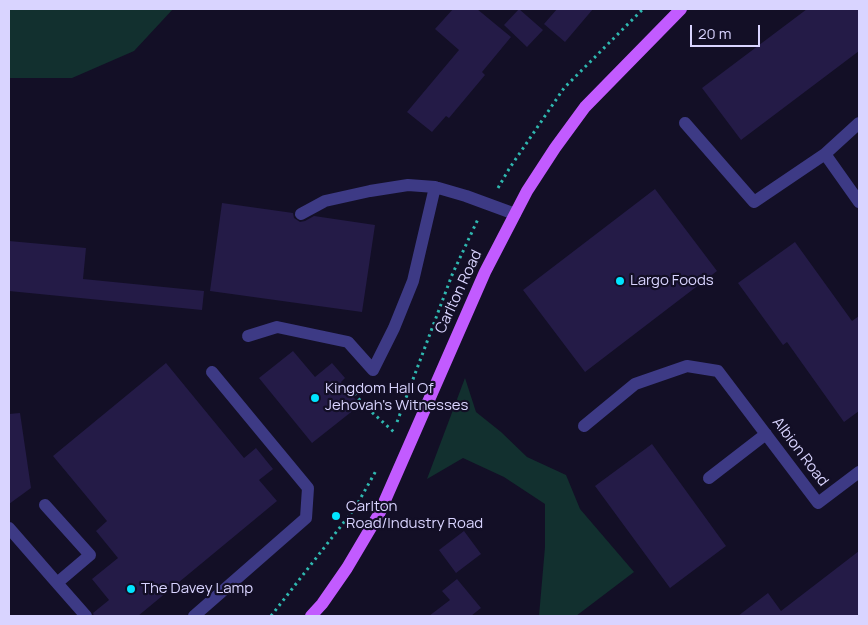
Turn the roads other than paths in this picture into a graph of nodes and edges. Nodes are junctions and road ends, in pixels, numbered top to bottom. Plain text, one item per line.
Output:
1 (681, 9) edge
2 (685, 123) dead end
3 (859, 123) edge
4 (825, 154) junction
5 (435, 188) junction
6 (859, 202) edge
7 (301, 214) dead end
8 (515, 214) junction
9 (248, 336) dead end
10 (212, 372) dead end
11 (584, 426) dead end
12 (766, 434) junction
13 (709, 478) dead end
14 (857, 478) edge
15 (45, 505) dead end
16 (9, 528) edge
17 (57, 583) junction
18 (86, 616) edge
19 (194, 616) edge
20 (311, 616) edge

1 - 8 main road, Carlton Road
2 - 4 street
3 - 4 street
4 - 6 street
5 - 7 street
5 - 8 street
5 - 9 street
8 - 20 main road, Carlton Road
10 - 19 street
11 - 12 street, Albion Road
12 - 13 street
12 - 14 street, Albion Road
15 - 17 street
16 - 17 street
17 - 18 street

